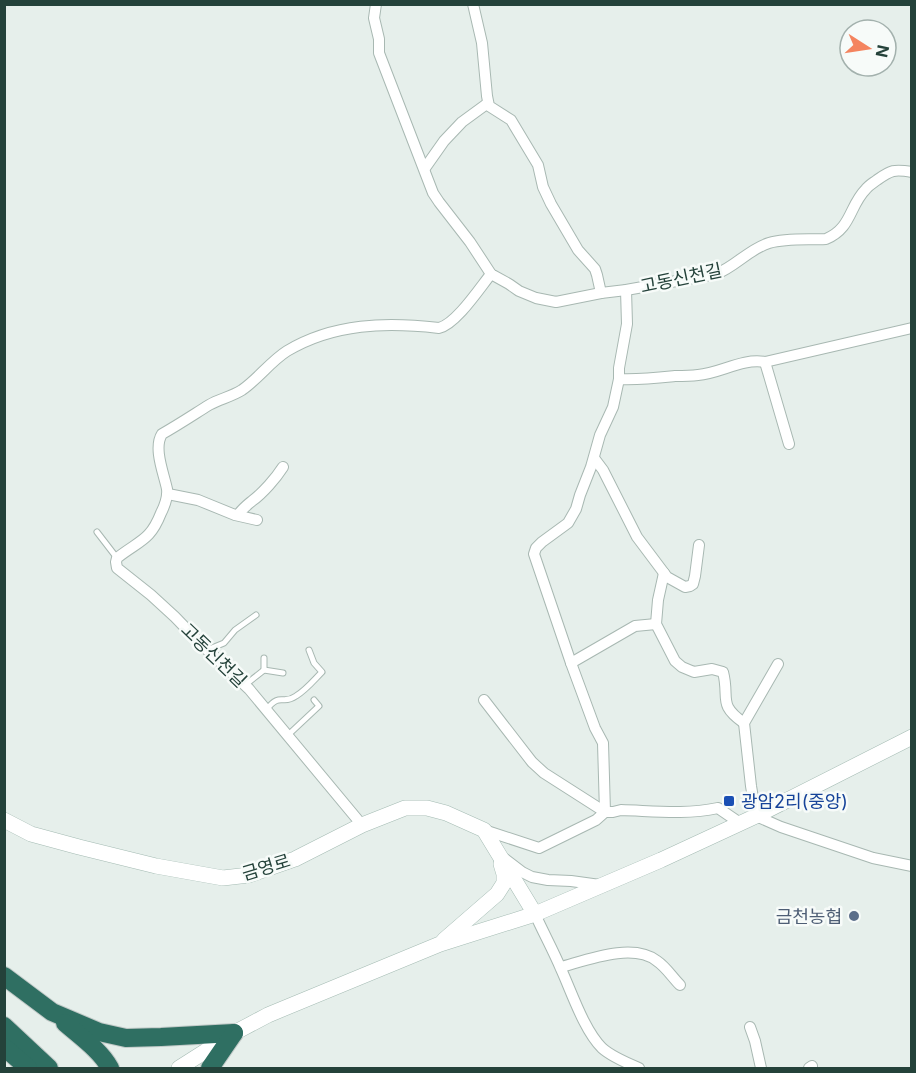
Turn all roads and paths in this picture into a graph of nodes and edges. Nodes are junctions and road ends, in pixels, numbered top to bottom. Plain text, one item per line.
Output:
1 (376, 4) edge
2 (473, 4) edge
3 (488, 103) junction
4 (425, 168) junction
5 (912, 172) edge
6 (491, 274) junction
7 (626, 290) junction
8 (601, 293) junction
9 (912, 328) edge
10 (765, 362) junction
11 (619, 379) junction
12 (789, 444) dead end
13 (594, 458) junction
14 (283, 467) dead end
15 (168, 494) junction
16 (238, 515) junction
17 (257, 520) dead end
18 (97, 532) dead end
19 (699, 545) dead end
20 (117, 558) junction
21 (664, 573) junction
22 (256, 615) dead end
23 (656, 624) junction
24 (207, 650) junction
25 (309, 650) dead end
26 (264, 658) dead end
27 (571, 663) junction
28 (778, 664) dead end
29 (264, 669) junction
30 (283, 673) dead end
31 (245, 685) junction
32 (314, 700) dead end
33 (484, 700) dead end
34 (266, 710) junction
35 (744, 723) junction
36 (287, 736) junction
37 (912, 737) edge
38 (605, 812) junction
39 (756, 816) junction
40 (4, 820) edge
41 (740, 823) junction
42 (362, 825) junction
43 (484, 830) junction
44 (498, 853) junction
45 (912, 866) edge
46 (600, 885) junction
47 (535, 914) junction
48 (440, 944) junction
49 (561, 967) junction
50 (4, 976) edge
51 (680, 985) dead end
52 (52, 1012) junction
53 (4, 1026) edge
54 (750, 1027) dead end
55 (234, 1033) junction
56 (4, 1047) edge
57 (28, 1068) edge
58 (50, 1068) edge
59 (110, 1068) edge
60 (179, 1068) edge
61 (210, 1068) edge
62 (639, 1068) edge
63 (761, 1068) edge

1 - 4 street, 고동신천길
2 - 3 street
3 - 4 street
3 - 8 street
4 - 6 street, 고동신천길
5 - 7 street, 고동신천길
6 - 8 street, 고동신천길
6 - 15 street
7 - 8 street, 고동신천길
7 - 11 street, 고동신천길
9 - 10 street
10 - 11 street
10 - 12 street
11 - 13 street, 고동신천길
13 - 21 street
13 - 27 street
14 - 16 street
15 - 16 street
15 - 20 street
16 - 17 street
18 - 20 lane
19 - 21 street
20 - 24 street, 고동신천길
21 - 23 street
22 - 24 lane
23 - 27 street
23 - 35 street
24 - 31 street, 고동신천길
25 - 34 lane
26 - 29 lane
27 - 38 street
28 - 35 street
29 - 30 lane
29 - 31 lane
31 - 34 street, 고동신천길
32 - 36 lane
33 - 38 street
34 - 36 street, 고동신천길
35 - 39 street
36 - 42 street, 고동신천길
37 - 39 street
38 - 41 street, 금영로
38 - 43 street, 금영로
39 - 41 street
39 - 45 street
40 - 42 street, 금영로
41 - 46 street
42 - 43 street, 금영로
43 - 44 street
44 - 46 street
44 - 47 street
44 - 48 street
46 - 47 street
47 - 48 street
47 - 49 street
48 - 55 street
49 - 51 street
49 - 62 street
50 - 52 highway
52 - 55 highway
52 - 59 highway
53 - 58 highway
54 - 63 street
55 - 60 street
55 - 61 highway
56 - 57 highway

